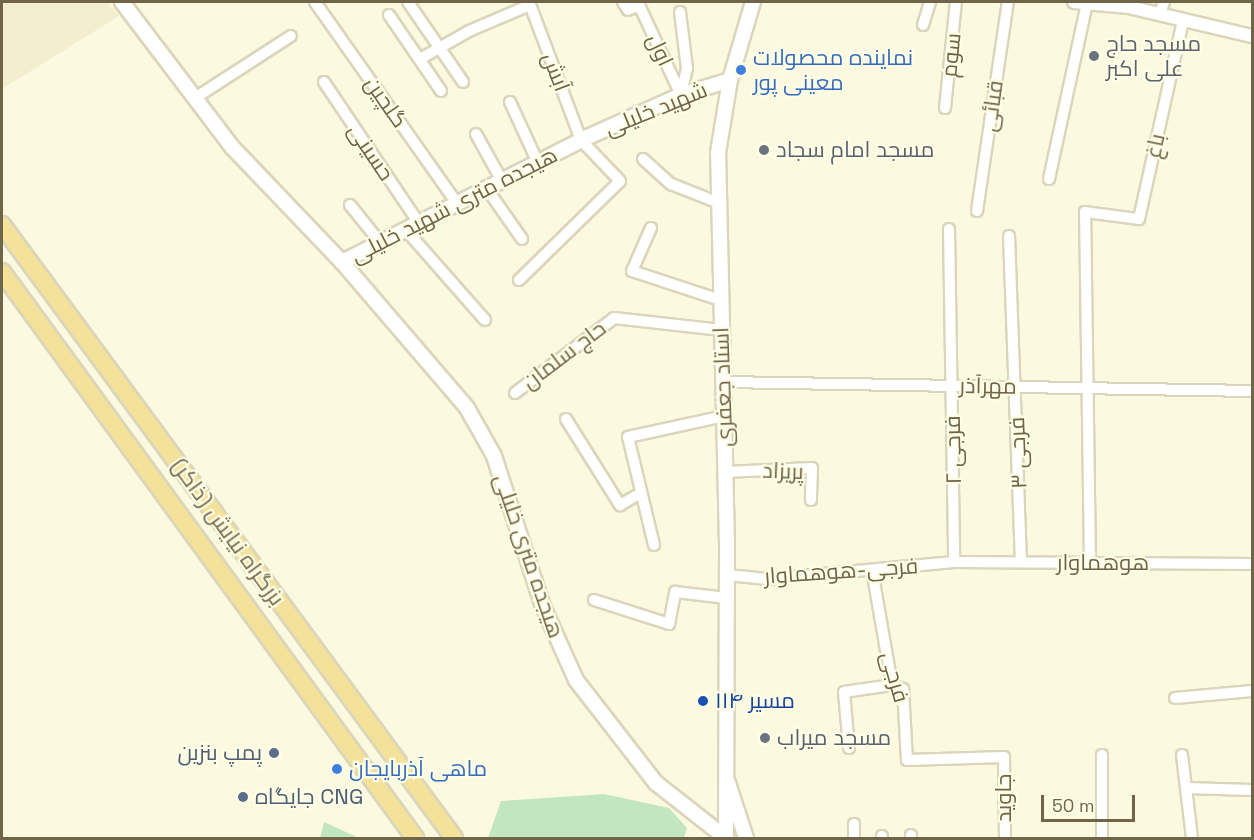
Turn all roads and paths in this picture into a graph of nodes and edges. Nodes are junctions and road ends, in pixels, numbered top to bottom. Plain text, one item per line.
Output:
1 (122, 2) edge
2 (315, 2) edge
3 (408, 2) edge
4 (623, 2) edge
5 (753, 2) edge
6 (930, 2) edge
7 (956, 2) edge
8 (1008, 2) edge
9 (1080, 2) edge
10 (1164, 2) edge
11 (530, 3) edge
12 (1101, 3) edge
13 (680, 12) dead end
14 (1160, 14) junction
15 (390, 15) dead end
16 (1183, 20) junction
17 (923, 26) dead end
18 (291, 36) dead end
19 (1252, 36) edge
20 (439, 48) junction
21 (420, 59) junction
22 (730, 80) junction
23 (324, 82) dead end
24 (463, 82) dead end
25 (441, 91) dead end
26 (681, 95) junction
27 (195, 98) junction
28 (510, 102) dead end
29 (945, 108) dead end
30 (476, 134) dead end
31 (581, 140) junction
32 (643, 159) dead end
33 (538, 163) junction
34 (1049, 178) dead end
35 (502, 181) junction
36 (487, 189) junction
37 (719, 203) junction
38 (457, 204) junction
39 (350, 205) dead end
40 (977, 211) dead end
41 (2, 225) edge
42 (411, 226) junction
43 (651, 228) dead end
44 (949, 229) dead end
45 (1009, 236) dead end
46 (522, 239) dead end
47 (380, 241) junction
48 (342, 262) junction
49 (2, 272) edge
50 (519, 280) dead end
51 (720, 300) junction
52 (485, 320) dead end
53 (721, 330) junction
54 (723, 382) junction
55 (951, 385) junction
56 (1015, 387) junction
57 (1088, 388) junction
58 (1252, 391) edge
59 (514, 393) dead end
60 (724, 416) junction
61 (566, 419) dead end
62 (725, 472) junction
63 (642, 493) junction
64 (811, 500) dead end
65 (654, 545) dead end
66 (954, 562) junction
67 (1021, 562) junction
68 (1090, 563) junction
69 (1252, 564) edge
70 (872, 570) junction
71 (727, 574) junction
72 (727, 598) junction
73 (594, 600) dead end
74 (892, 685) junction
75 (1252, 691) edge
76 (1175, 698) dead end
77 (849, 748) dead end
78 (1182, 755) dead end
79 (1102, 756) dead end
80 (1004, 757) joint
81 (725, 776) junction
82 (1186, 788) junction
83 (1252, 790) edge
84 (854, 824) dead end
85 (415, 838) edge
86 (454, 838) edge
87 (726, 838) edge
88 (746, 838) edge
89 (854, 838) edge
90 (1005, 838) edge
91 (1102, 838) edge
92 (1192, 838) edge

1 - 27 main road, هیجده متری شهید خلیلی
2 - 38 street, گلچین
3 - 20 street
4 - 26 street, اول
5 - 22 main road, استاد جعفری
6 - 17 street
7 - 29 street, سوم
8 - 40 street, قبائی
9 - 12 street
9 - 34 street
10 - 14 street
11 - 20 street, آبش
11 - 31 street, آبش
12 - 14 street
13 - 26 street
14 - 16 street
15 - 21 street
16 - 19 street
16 - 57 street, باغ
18 - 27 street
20 - 21 street, آبش
20 - 24 street
21 - 25 street
22 - 26 main road, شهید خلیلی
22 - 37 main road, استاد جعفری
23 - 42 street, حسینی
26 - 31 main road, شهید خلیلی
27 - 48 main road, هیجده متری شهید خلیلی
28 - 33 street
30 - 35 street
31 - 33 main road, هیجده متری شهید خلیلی
31 - 50 street
32 - 37 street
33 - 35 main road, هیجده متری شهید خلیلی
35 - 36 main road, هیجده متری شهید خلیلی
36 - 38 main road, هیجده متری شهید خلیلی
36 - 46 street
37 - 51 main road, استاد جعفری
38 - 42 main road, هیجده متری شهید خلیلی
39 - 47 street
41 - 86 highway, بزرگراه نیایش (ذاکر)
42 - 47 main road, هیجده متری شهید خلیلی
42 - 52 street, حسینی
43 - 51 street
44 - 55 street, فرجی ۲
45 - 56 street, فرجی ۳
47 - 48 main road, هیجده متری شهید خلیلی
48 - 87 main road, هیجده متری خلیلی
49 - 85 highway, بزرگراه نیایش (ذاکر)
51 - 53 main road, استاد جعفری
53 - 54 main road, استاد جعفری
53 - 59 street, حاج سلمان
54 - 55 street, مهرآذر
54 - 60 main road, استاد جعفری
55 - 56 street, مهرآذر
55 - 66 street, فرجی ۲
56 - 57 street, مهرآذر
56 - 67 street, فرجی ۳
57 - 58 street, مهرآذر
57 - 68 street
60 - 62 main road, استاد جعفری
60 - 63 street
61 - 63 street
62 - 64 street, پریزاد
62 - 71 main road, استاد جعفری
63 - 65 street
66 - 67 street, هوهماوار
66 - 70 street, فرجی-هوهماوار
67 - 68 street, هوهماوار
68 - 69 street, هوهماوار
70 - 71 street, فرجی-هوهماوار
70 - 74 street, فرجی
71 - 72 main road, استاد جعفری
72 - 73 street
72 - 81 main road, استاد جعفری
74 - 77 street
74 - 80 street, فرجی
75 - 76 street
78 - 82 street
79 - 91 street
80 - 90 street, جاوید
81 - 87 main road, استاد جعفری
81 - 88 main road
82 - 83 street
82 - 92 street
84 - 89 street

